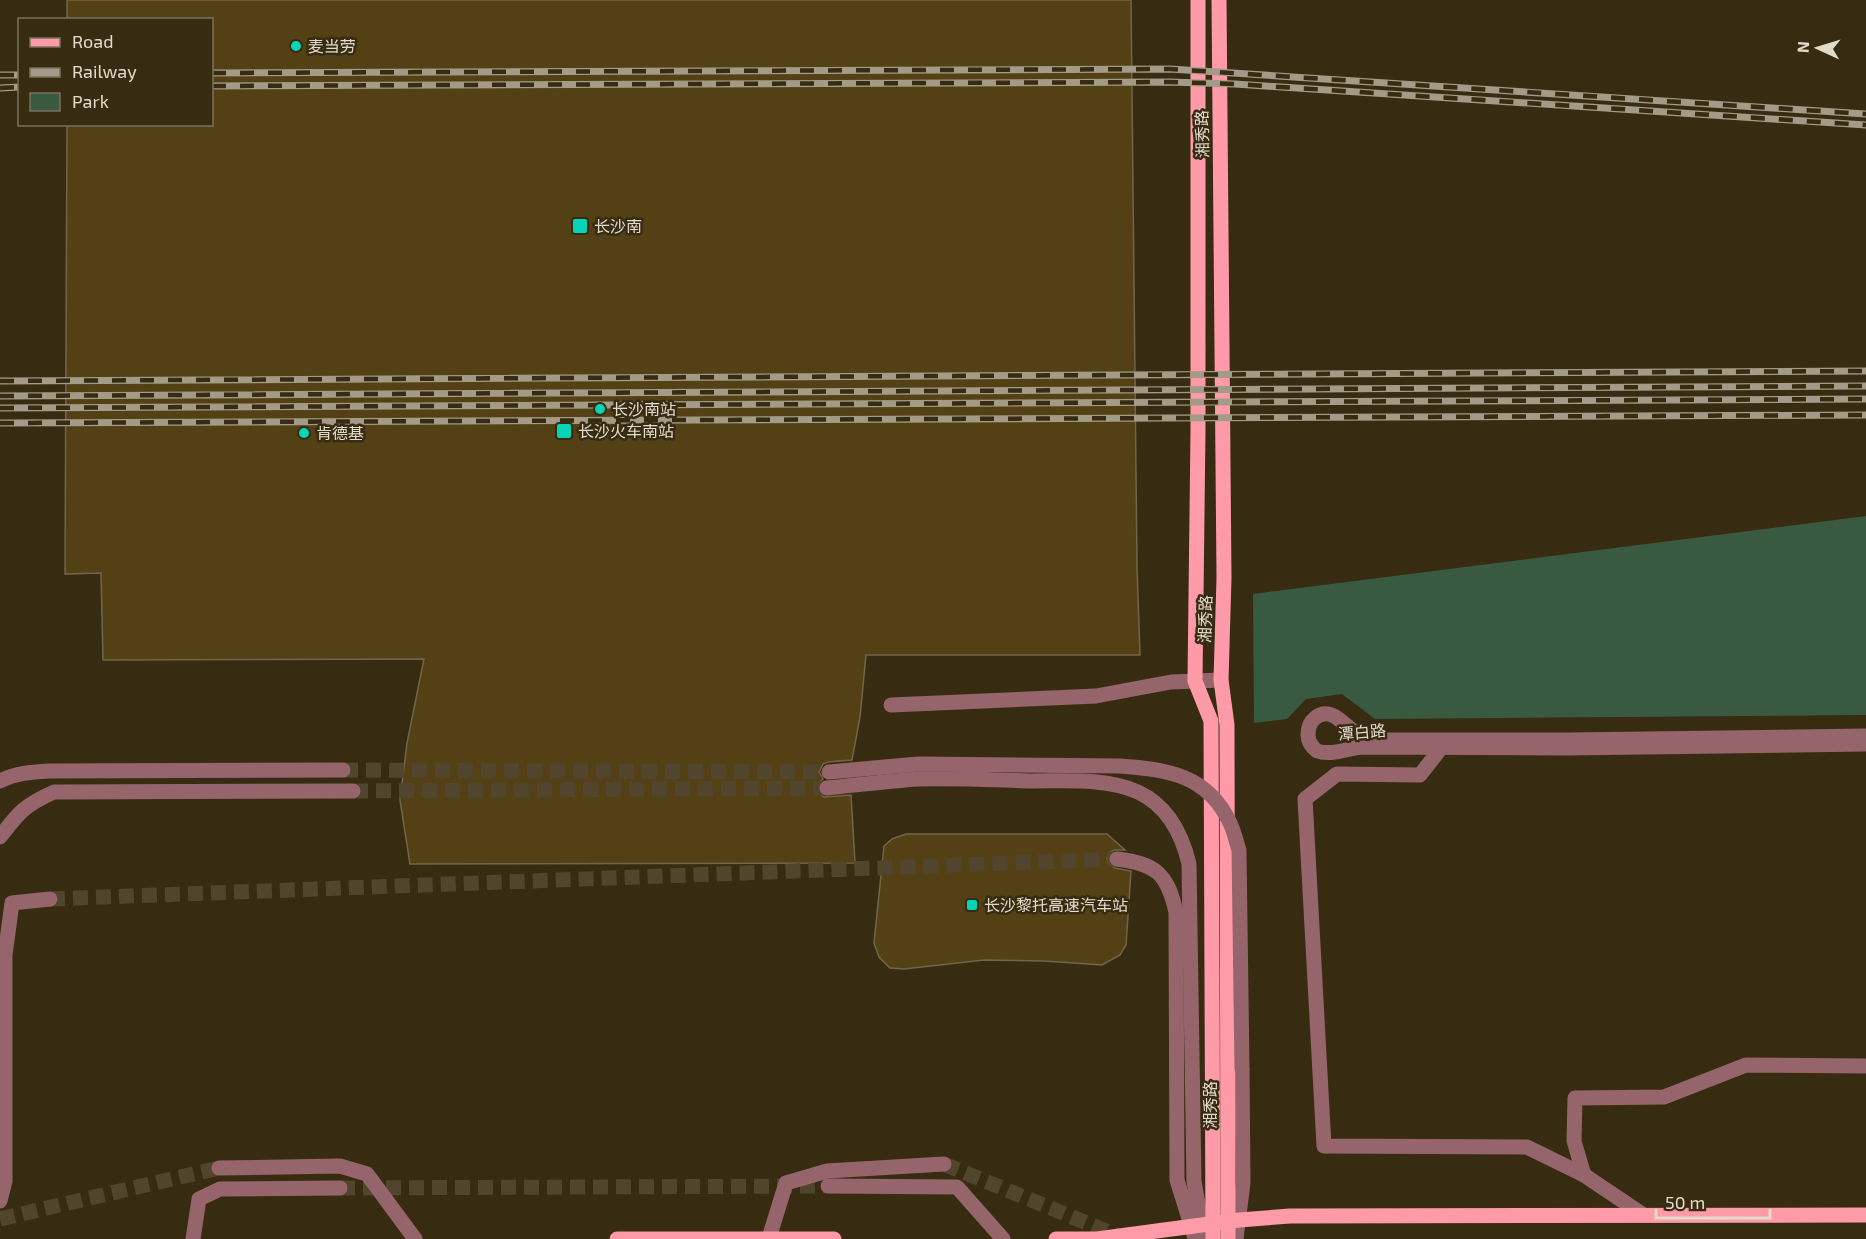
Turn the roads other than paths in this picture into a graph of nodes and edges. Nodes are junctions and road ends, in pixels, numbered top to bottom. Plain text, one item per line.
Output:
1 (1198, 0) edge
2 (1219, 0) edge
3 (1221, 680) junction
4 (1195, 681) junction
5 (891, 705) dead end
6 (1866, 736) edge
7 (1444, 744) junction
8 (1866, 744) edge
9 (344, 770) tunnel mouth
10 (829, 772) tunnel mouth
11 (0, 781) edge
12 (827, 788) tunnel mouth
13 (353, 791) tunnel mouth
14 (0, 837) edge
15 (1117, 859) tunnel mouth
16 (50, 899) tunnel mouth
17 (1866, 1066) edge
18 (944, 1164) tunnel mouth
19 (219, 1168) tunnel mouth
20 (1584, 1175) junction
21 (828, 1186) tunnel mouth
22 (340, 1188) tunnel mouth
23 (0, 1201) edge
24 (1642, 1214) junction
25 (1866, 1215) edge
26 (1210, 1227) edge
27 (769, 1238) edge
28 (193, 1239) edge
29 (415, 1239) edge
30 (617, 1239) edge
31 (834, 1239) edge
32 (1003, 1239) edge
33 (1056, 1239) edge
34 (1213, 1239) edge
35 (1228, 1239) edge
36 (1236, 1239) edge

1 - 4 main road
2 - 3 main road, 湘秀路
3 - 4 street
3 - 26 main road, 湘秀路
4 - 5 street
4 - 26 main road
6 - 7 street, 潭白路
7 - 7 street, 潭白路
7 - 8 street, 潭白路
7 - 20 street
9 - 11 street
10 - 26 street, bridge
12 - 26 street
13 - 14 street
15 - 26 street
16 - 23 street
17 - 20 street
18 - 27 street
19 - 29 street
20 - 24 street
21 - 32 street
22 - 28 street
24 - 25 main road
24 - 26 main road
26 - 33 main road
26 - 34 main road
26 - 35 main road, 湘秀路
26 - 36 street
27 - 30 main road
27 - 31 main road

